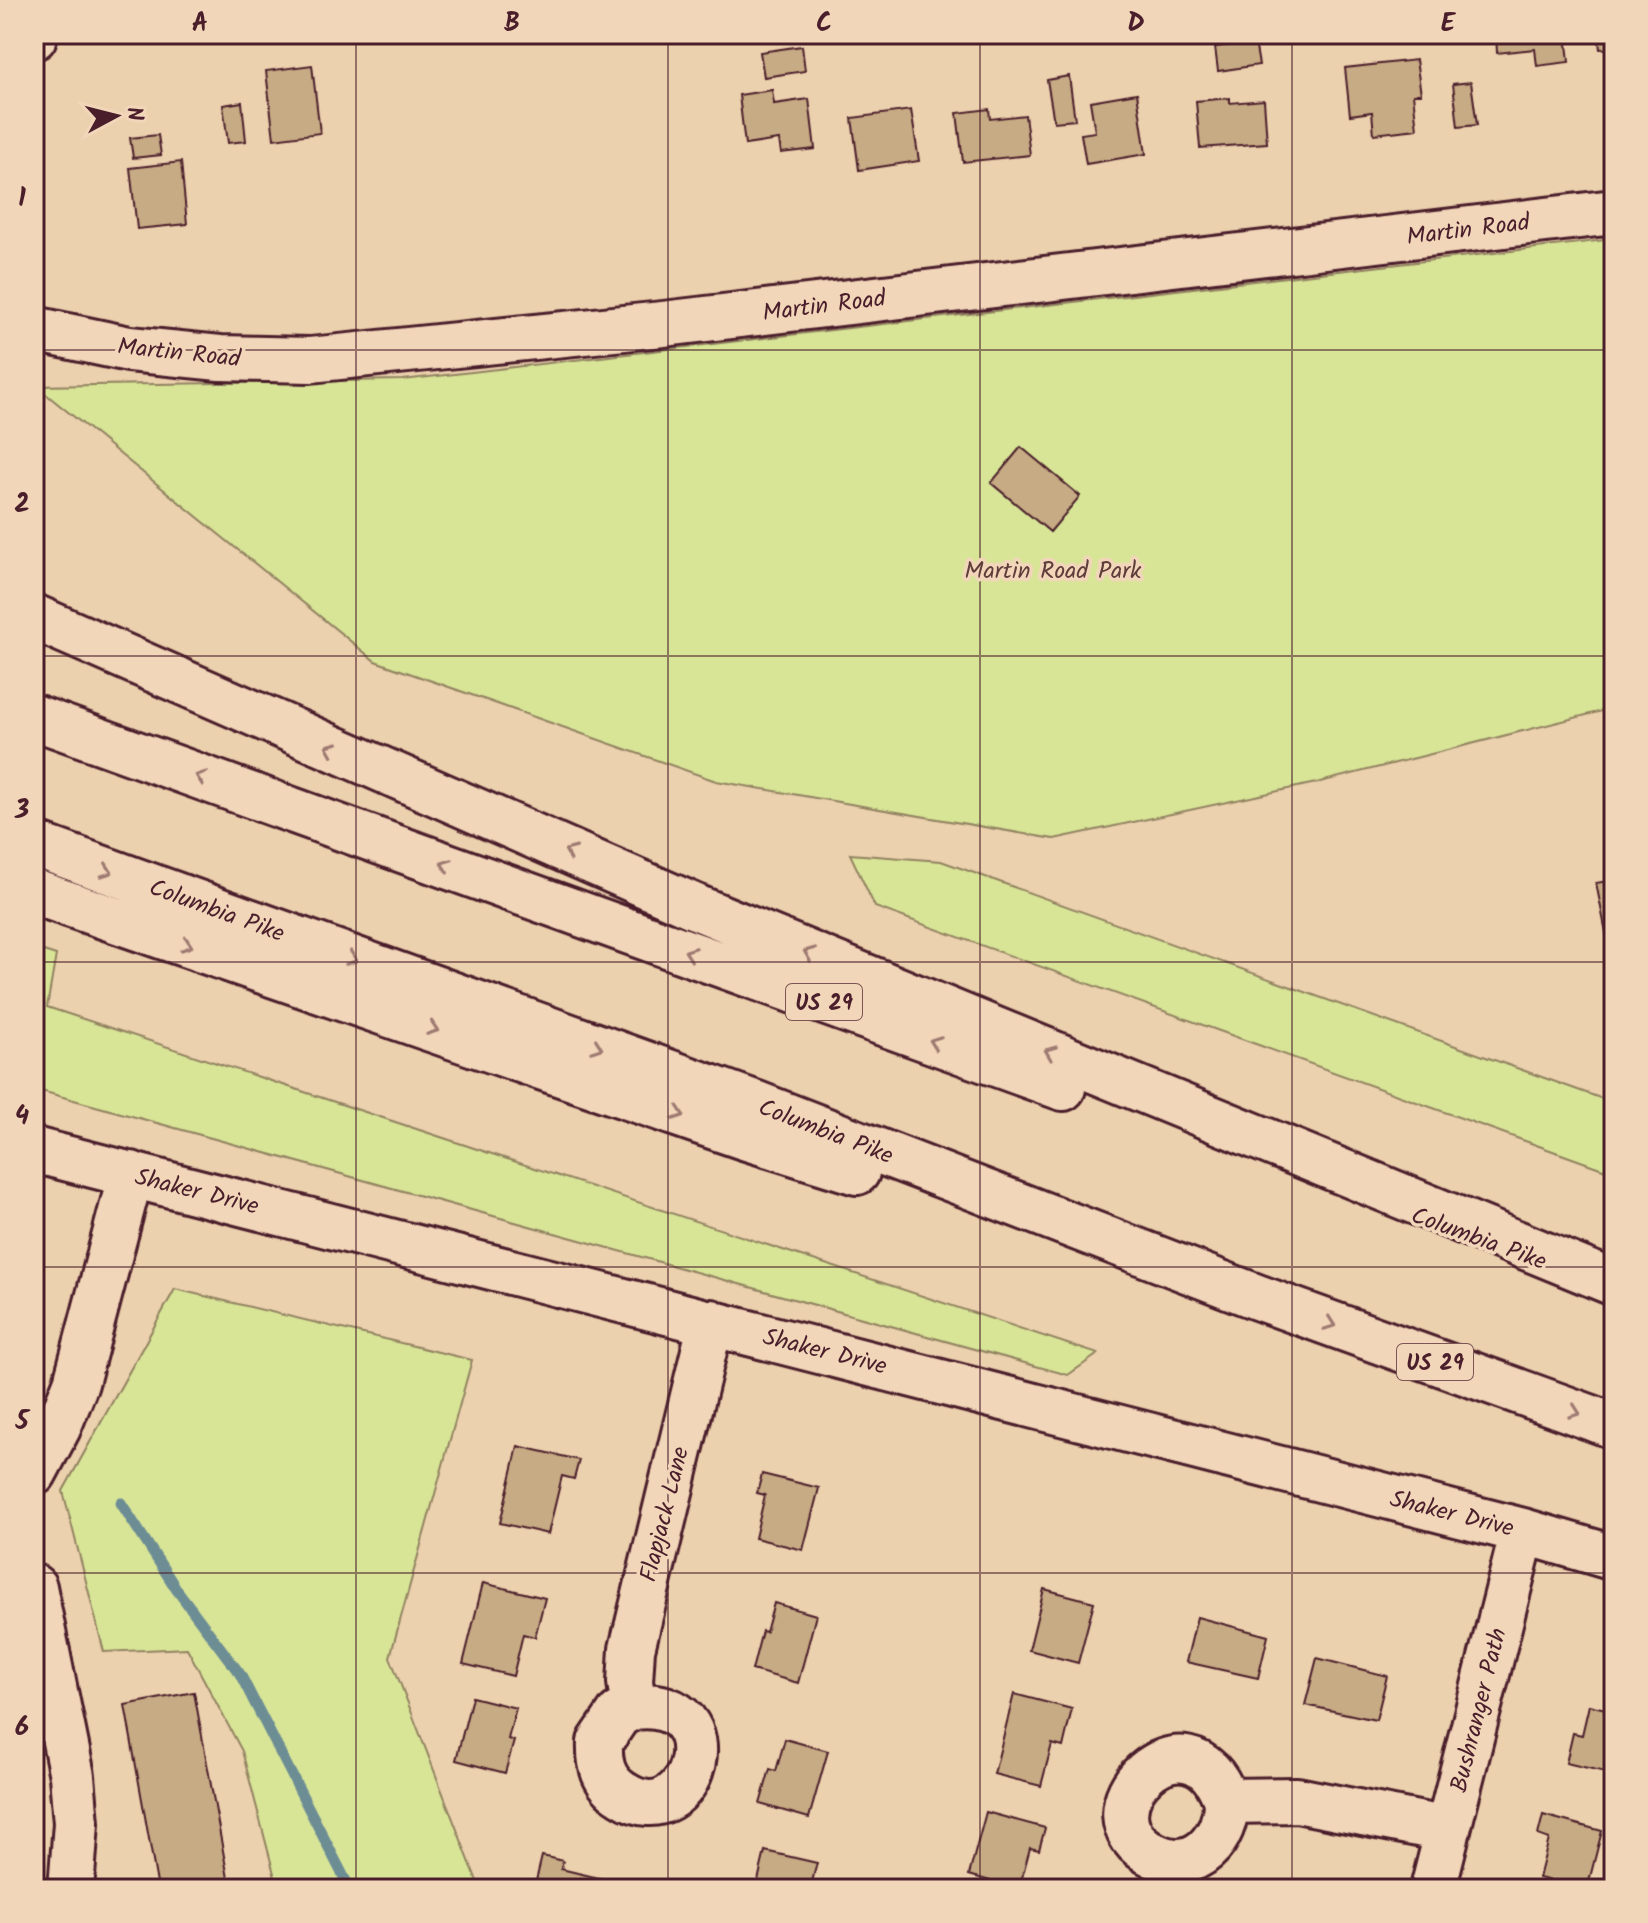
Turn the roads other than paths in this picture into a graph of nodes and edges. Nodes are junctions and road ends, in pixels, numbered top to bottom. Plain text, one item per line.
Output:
1 (1614, 212) edge
2 (34, 329) edge
3 (34, 617) edge
4 (34, 717) edge
5 (34, 844) edge
6 (34, 892) edge
7 (34, 1150) edge
8 (131, 1174) junction
9 (1614, 1285) edge
10 (1257, 1297) junction
11 (711, 1322) junction
12 (1614, 1426) edge
13 (35, 1469) edge
14 (1523, 1531) junction
15 (1614, 1558) edge
16 (34, 1587) edge
17 (634, 1707) dead end
18 (1226, 1801) dead end
19 (1448, 1830) junction
20 (71, 1889) edge
21 (1433, 1889) edge

1 - 2 main road, Martin Road
9 -> 3 main road
9 -> 4 main road, Columbia Pike / US 29
5 -> 10 main road, Columbia Pike / US 29
6 -> 10 main road
7 - 8 main road, Shaker Drive
8 - 11 main road, Shaker Drive
8 - 13 main road
10 -> 12 main road, Columbia Pike / US 29
11 - 14 main road, Shaker Drive
11 - 17 main road, Flapjack Lane
14 - 15 main road, Shaker Drive
14 - 19 main road, Bushranger Path
16 - 20 main road
18 - 19 main road
19 - 21 main road, Bushranger Path

